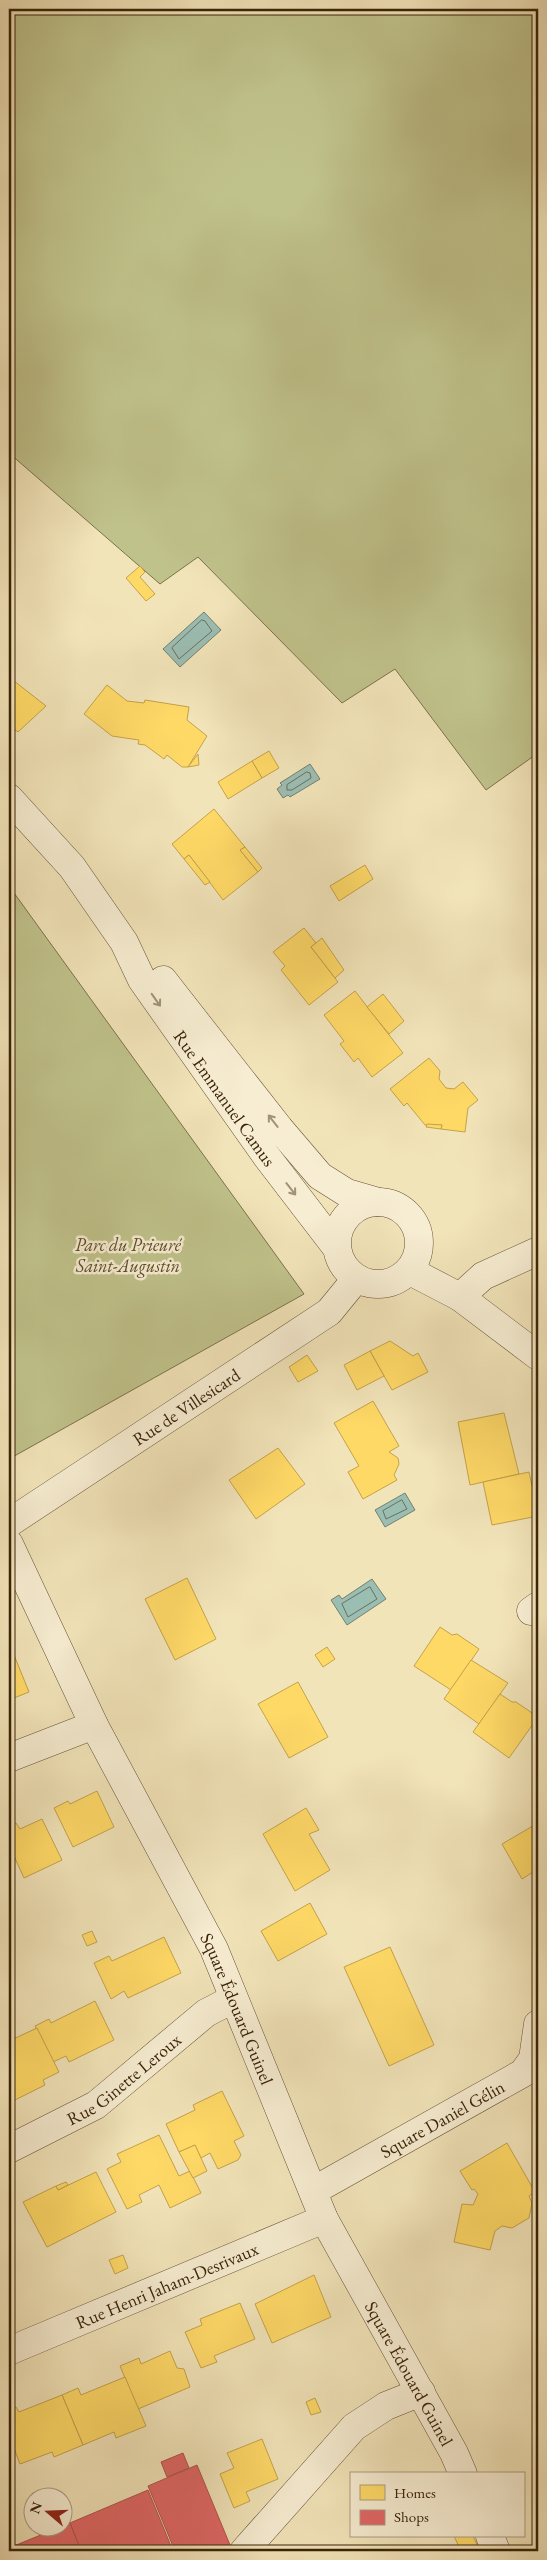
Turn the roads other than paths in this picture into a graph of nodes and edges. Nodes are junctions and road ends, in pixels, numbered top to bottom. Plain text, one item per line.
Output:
1 (9, 798) edge
2 (124, 942) junction
3 (378, 1202) junction
4 (336, 1247) junction
5 (538, 1251) edge
6 (410, 1271) junction
7 (356, 1279) junction
8 (460, 1297) junction
9 (538, 1356) edge
10 (9, 1522) edge
11 (9, 1544) edge
12 (94, 1725) junction
13 (9, 1758) edge
14 (233, 1999) junction
15 (538, 2024) edge
16 (9, 2150) edge
17 (313, 2191) junction
18 (324, 2219) junction
19 (9, 2351) edge
20 (421, 2392) junction
21 (462, 2472) edge
22 (491, 2538) edge
23 (244, 2551) edge
24 (496, 2551) edge

1 - 2 street, Rue Emmanuel Camus
3 -> 2 street, Rue Emmanuel Camus
2 -> 4 street, Rue Emmanuel Camus
3 - 4 street
3 - 6 street
4 - 7 street
5 - 8 street
6 - 7 street
6 - 8 street
7 - 10 street, Rue de Villesicard
8 - 9 street
11 - 12 street, Square Édouard Guinel
12 - 13 street
12 - 14 street, Square Édouard Guinel
14 - 16 street, Rue Ginette Leroux
14 - 17 street, Square Édouard Guinel
15 - 17 street, Square Daniel Gélin
17 - 18 street, Square Édouard Guinel
18 - 19 street, Rue Henri Jaham-Desrivaux
18 - 20 street, Square Édouard Guinel
20 - 21 street, Square Édouard Guinel
20 - 23 street
22 - 24 street

